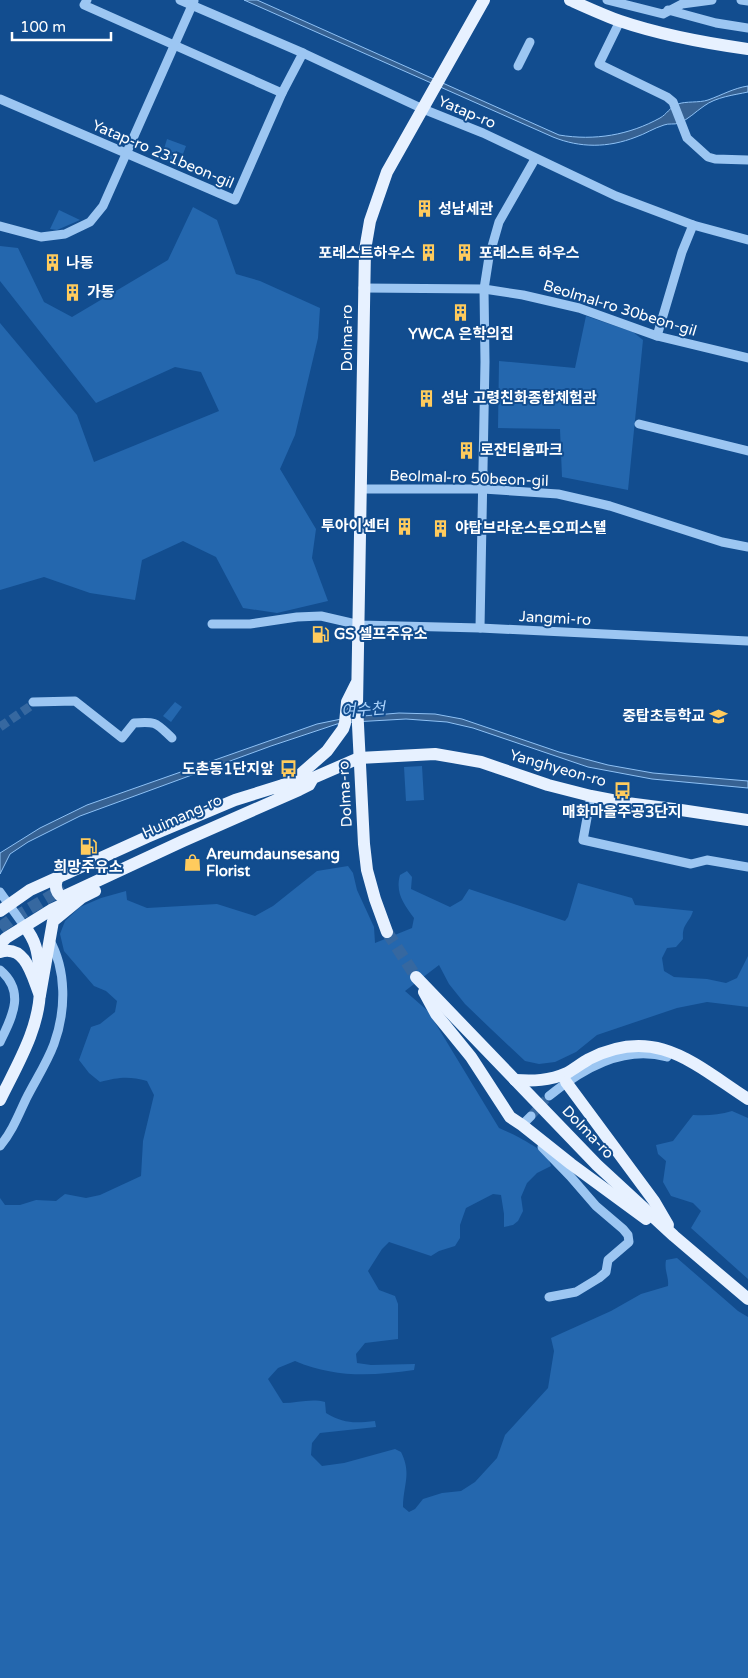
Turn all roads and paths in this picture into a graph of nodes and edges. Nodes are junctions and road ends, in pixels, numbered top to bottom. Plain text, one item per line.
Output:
1 (86, 0) edge
2 (180, 0) edge
3 (484, 0) edge
4 (570, 0) edge
5 (603, 0) edge
6 (607, 0) edge
7 (712, 0) edge
8 (741, 0) edge
9 (748, 1) edge
10 (193, 2) edge
11 (682, 2) edge
12 (668, 10) junction
13 (601, 13) junction
14 (620, 21) junction
15 (748, 28) edge
16 (530, 42) dead end
17 (174, 46) junction
18 (748, 49) edge
19 (303, 53) junction
20 (518, 66) dead end
21 (282, 93) junction
22 (0, 99) edge
23 (423, 109) junction
24 (127, 154) junction
25 (535, 159) junction
26 (748, 160) edge
27 (693, 225) junction
28 (0, 226) edge
29 (748, 240) edge
30 (363, 288) junction
31 (484, 289) junction
32 (657, 336) junction
33 (748, 358) edge
34 (639, 424) dead end
35 (748, 451) edge
36 (362, 489) junction
37 (483, 489) junction
38 (748, 547) edge
39 (212, 624) dead end
40 (360, 625) junction
41 (480, 628) junction
42 (748, 641) edge
43 (358, 680) junction
44 (33, 702) tunnel mouth
45 (172, 738) dead end
46 (360, 758) junction
47 (293, 785) junction
48 (591, 796) junction
49 (748, 820) edge
50 (748, 867) edge
51 (107, 884) junction
52 (65, 890) junction
53 (2, 900) edge
54 (21, 922) junction
55 (387, 932) tunnel mouth
56 (49, 938) junction
57 (0, 944) edge
58 (0, 952) edge
59 (0, 970) edge
60 (40, 995) junction
61 (0, 1042) edge
62 (515, 1080) junction
63 (566, 1082) junction
64 (549, 1096) tunnel mouth
65 (748, 1099) edge
66 (0, 1100) edge
67 (748, 1103) edge
68 (526, 1120) junction
69 (0, 1146) edge
70 (674, 1236) junction
71 (549, 1297) dead end
72 (748, 1299) edge

1 - 17 street
2 - 10 street, Yatap-ro
3 - 23 main road, Dolma-ro
4 - 13 main road
5 - 13 street
6 - 12 street
7 - 11 street
8 - 9 street
10 - 17 street
10 - 19 street, Yatap-ro
11 - 12 street
12 - 15 street
13 - 14 main road
14 - 18 main road
14 - 26 street
16 - 20 street
17 - 21 street
17 - 24 street
19 - 21 street, Yatap-ro 231beon-gil
19 - 23 street, Yatap-ro
21 - 24 street, Yatap-ro 231beon-gil
22 - 24 street, Yatap-ro 231beon-gil
23 - 25 street, Yatap-ro
23 - 30 main road, Dolma-ro
24 - 28 street
25 - 27 street, Yatap-ro
25 - 31 street
27 - 29 street, Yatap-ro
27 - 32 street
30 - 31 street, Beolmal-ro 30beon-gil
30 - 36 main road, Dolma-ro
31 - 32 street, Beolmal-ro 30beon-gil
31 - 37 street
32 - 33 street, Beolmal-ro 30beon-gil
34 - 35 street
36 - 37 street, Beolmal-ro 50beon-gil
36 - 40 main road, Dolma-ro
37 - 38 street, Beolmal-ro 50beon-gil
37 - 41 street
39 - 40 street, Jangmi-ro
40 - 41 street, Jangmi-ro
40 - 43 main road, Dolma-ro
41 - 42 street, Jangmi-ro
43 - 46 main road, Dolma-ro
43 - 47 main road
44 - 45 street
46 - 47 main road, Huimang-ro
46 - 48 main road, Yanghyeon-ro
46 - 55 main road, Dolma-ro
47 - 51 main road
47 - 52 main road, Huimang-ro
47 - 52 main road
48 - 49 main road, Yanghyeon-ro
48 - 50 street
51 - 52 main road
51 - 56 main road
52 - 53 main road
52 - 54 main road
53 - 54 street
54 - 57 main road
54 - 60 main road
56 - 60 main road
56 - 69 street
58 - 60 main road
59 - 61 street
60 - 66 main road
62 - 65 main road
62 - 68 main road, Dolma-ro
62 - 70 main road, Dolma-ro
63 - 64 street
63 - 67 street
63 - 70 main road
68 - 70 main road
68 - 71 street
70 - 72 main road, Dolma-ro

